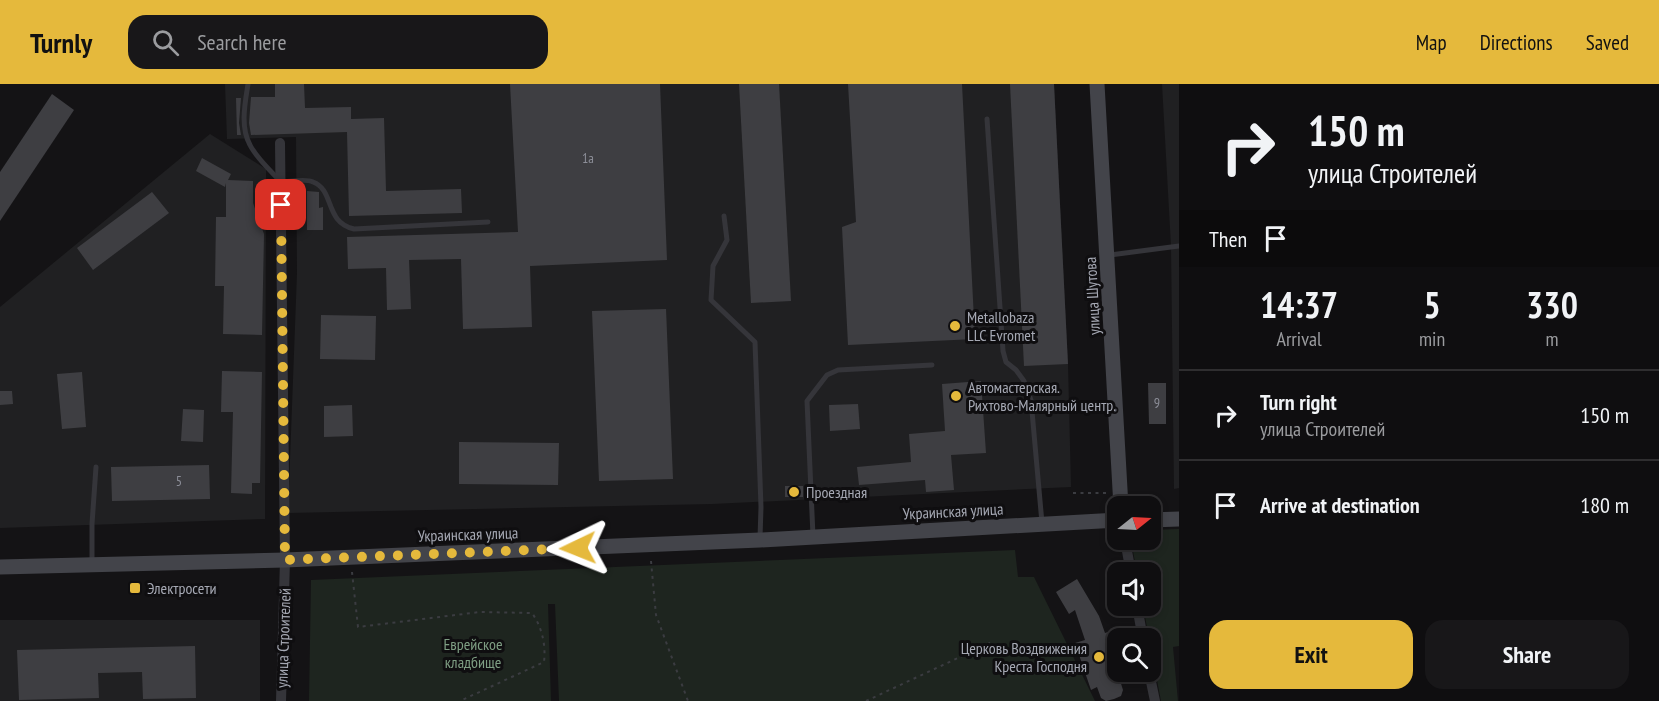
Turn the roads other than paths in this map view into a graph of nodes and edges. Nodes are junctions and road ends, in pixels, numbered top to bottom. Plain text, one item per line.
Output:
1 (249, 84) edge
2 (1097, 84) edge
3 (987, 119) dead end
4 (280, 143) dead end
5 (281, 182) junction
6 (724, 216) dead end
7 (488, 222) dead end
8 (1179, 246) edge
9 (1108, 255) junction
10 (932, 365) dead end
11 (96, 467) dead end
12 (1120, 496) edge
13 (1179, 519) edge
14 (1161, 520) edge
15 (1107, 521) edge
16 (1042, 524) junction
17 (813, 537) junction
18 (760, 540) junction
19 (285, 560) junction
20 (92, 563) junction
21 (0, 567) edge
22 (1151, 682) edge
23 (281, 701) edge
24 (1155, 701) edge

1 - 5 lane
2 - 9 street, улица Шутова
3 - 16 lane
4 - 5 street, улица Строителей
5 - 7 lane
5 - 19 street, улица Строителей
6 - 18 lane
8 - 9 lane
9 - 12 street, улица Шутова
10 - 17 lane
11 - 20 lane
13 - 14 street
15 - 16 street, Украинская улица
16 - 17 street, Украинская улица
17 - 18 street, Украинская улица
18 - 19 street, Украинская улица
19 - 20 street, Украинская улица
19 - 23 street, улица Строителей
20 - 21 street, Украинская улица
22 - 24 street

